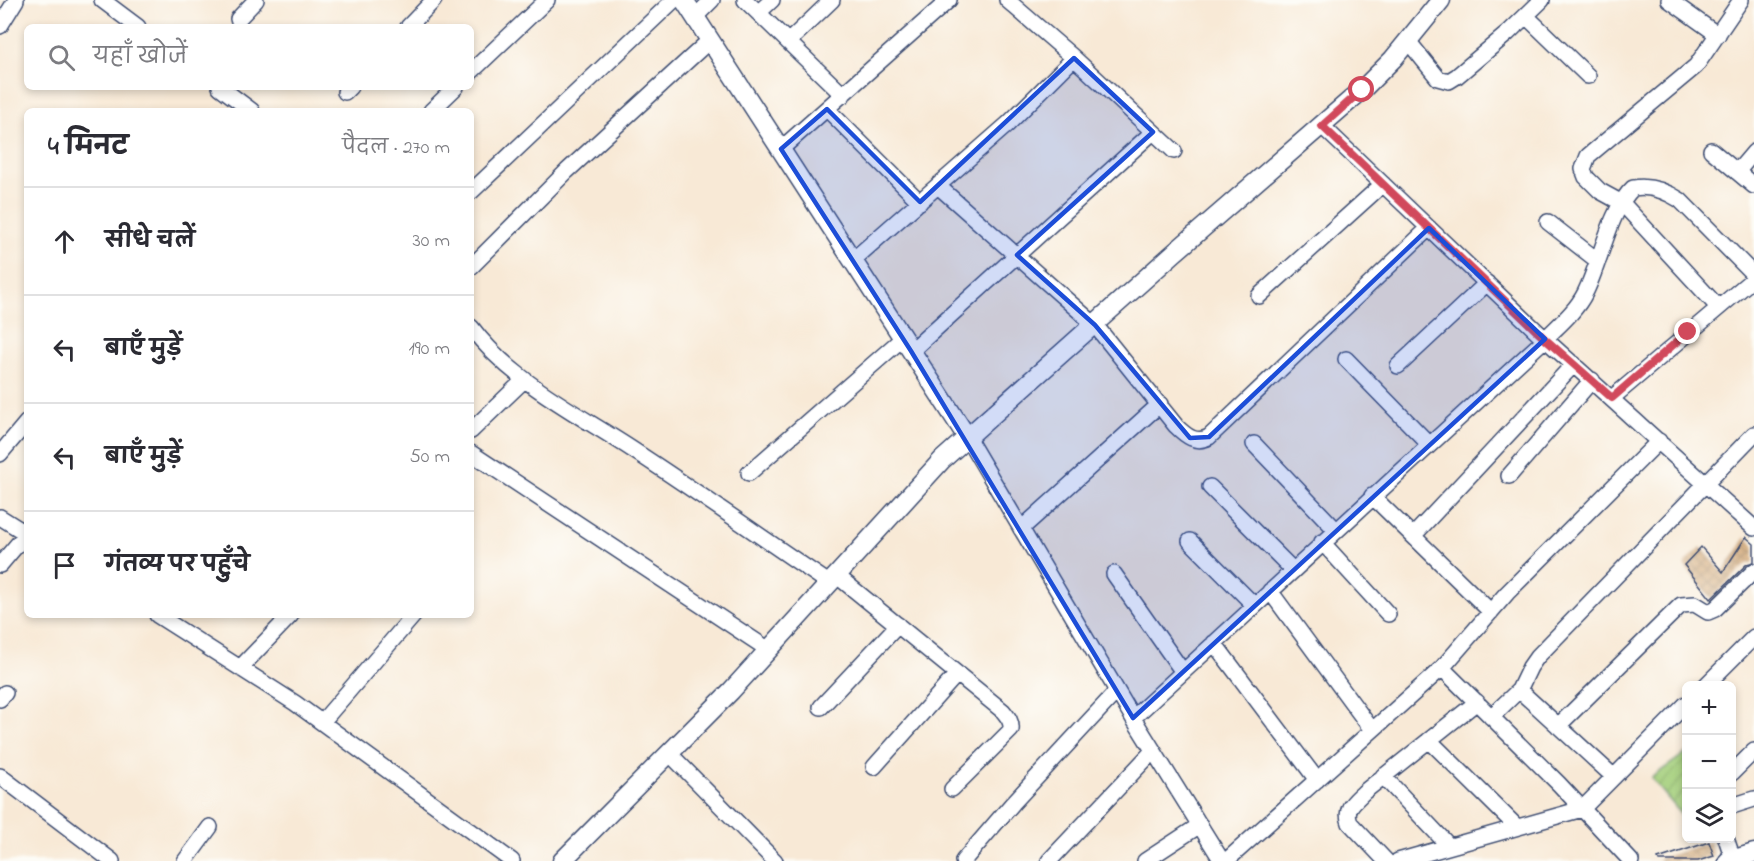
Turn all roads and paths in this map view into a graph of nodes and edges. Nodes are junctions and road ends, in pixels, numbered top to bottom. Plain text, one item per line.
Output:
1 (16, 0) edge
2 (102, 0) edge
3 (256, 0) edge
4 (434, 0) edge
5 (547, 0) edge
6 (674, 0) edge
7 (684, 0) edge
8 (712, 0) edge
9 (745, 0) edge
10 (772, 0) edge
11 (832, 0) edge
12 (949, 0) edge
13 (1007, 0) edge
14 (1441, 0) edge
15 (1542, 0) edge
16 (1669, 0) edge
17 (1741, 0) edge
18 (758, 13) junction
19 (1526, 16) junction
20 (695, 17) junction
21 (238, 19) dead end
22 (134, 24) edge
23 (411, 24) edge
24 (0, 26) edge
25 (1718, 35) junction
26 (710, 40) junction
27 (1408, 41) junction
28 (788, 42) junction
29 (1074, 58) junction
30 (474, 69) edge
31 (1588, 76) dead end
32 (224, 90) edge
33 (453, 90) edge
34 (843, 95) junction
35 (248, 108) edge
36 (434, 108) edge
37 (827, 109) junction
38 (1322, 126) junction
39 (1154, 132) junction
40 (781, 149) junction
41 (1173, 150) dead end
42 (1711, 150) dead end
43 (1754, 152) edge
44 (1737, 172) junction
45 (1383, 184) junction
46 (938, 186) junction
47 (1754, 186) edge
48 (474, 189) edge
49 (920, 202) junction
50 (1622, 203) junction
51 (1548, 222) dead end
52 (1429, 228) junction
53 (1017, 255) junction
54 (853, 260) junction
55 (1598, 261) junction
56 (474, 264) edge
57 (1754, 277) edge
58 (1487, 283) junction
59 (1259, 296) dead end
60 (1718, 308) junction
61 (1095, 325) junction
62 (474, 331) edge
63 (1545, 339) junction
64 (907, 344) junction
65 (1346, 359) dead end
66 (1574, 364) junction
67 (1398, 366) dead end
68 (524, 380) junction
69 (1592, 380) junction
70 (1612, 398) junction
71 (1160, 404) junction
72 (24, 426) edge
73 (474, 428) edge
74 (1754, 434) edge
75 (967, 437) junction
76 (1659, 441) junction
77 (1254, 444) dead end
78 (1429, 444) junction
79 (0, 454) edge
80 (474, 455) edge
81 (749, 473) dead end
82 (1509, 476) dead end
83 (1706, 484) junction
84 (1210, 487) dead end
85 (1372, 496) junction
86 (0, 517) edge
87 (1754, 528) edge
88 (1022, 529) junction
89 (1336, 530) junction
90 (24, 532) edge
91 (1413, 536) junction
92 (24, 537) edge
93 (1190, 541) dead end
94 (1322, 542) junction
95 (0, 565) edge
96 (1293, 570) junction
97 (1754, 571) edge
98 (1114, 574) dead end
99 (833, 579) junction
100 (1270, 591) junction
101 (1254, 605) junction
102 (1491, 612) junction
103 (1388, 614) dead end
104 (162, 618) edge
105 (288, 618) edge
106 (411, 618) edge
107 (898, 625) junction
108 (1754, 637) edge
109 (1214, 643) junction
110 (769, 650) junction
111 (240, 668) junction
112 (1442, 668) junction
113 (1183, 672) junction
114 (957, 674) junction
115 (1710, 681) edge
116 (1519, 690) junction
117 (1117, 691) junction
118 (1477, 702) junction
119 (821, 707) dead end
120 (1682, 708) edge
121 (1491, 717) junction
122 (1133, 718) junction
123 (322, 722) junction
124 (1558, 726) junction
125 (1372, 730) junction
126 (1429, 740) junction
127 (1154, 751) junction
128 (1754, 751) edge
129 (669, 753) junction
130 (874, 767) dead end
131 (1736, 768) edge
132 (0, 776) edge
133 (1383, 776) junction
134 (1614, 777) junction
135 (1317, 780) junction
136 (952, 789) dead end
137 (1754, 799) edge
138 (1736, 804) edge
139 (1582, 809) junction
140 (1200, 825) junction
141 (210, 827) dead end
142 (1517, 827) junction
143 (1727, 843) edge
144 (1449, 846) junction
145 (1754, 853) edge
146 (971, 858) edge
147 (1730, 860) edge
148 (112, 861) edge
149 (185, 861) edge
150 (512, 861) edge
151 (562, 861) edge
152 (775, 861) edge
153 (1049, 861) edge
154 (1144, 861) edge
155 (1224, 861) edge
156 (1386, 861) edge
157 (1398, 861) edge
158 (1631, 861) edge

1 - 24 street
2 - 22 street
3 - 21 street
4 - 23 street
5 - 30 street
6 - 48 street
7 - 20 street
8 - 20 street
9 - 18 street
10 - 18 street
11 - 28 street
12 - 34 street
13 - 29 street
14 - 27 street
15 - 19 street
16 - 25 street
17 - 25 street
18 - 28 street
19 - 27 street
19 - 31 street
20 - 26 street
25 - 50 street
26 - 40 street
26 - 56 street
27 - 38 street
28 - 34 street
29 - 39 street
29 - 46 street
32 - 35 street
33 - 36 street
34 - 37 street
37 - 40 street
37 - 49 street
38 - 45 street
38 - 61 street
39 - 41 street
39 - 53 street
40 - 54 street
42 - 44 street
43 - 44 street
44 - 47 street
45 - 52 street
45 - 59 street
46 - 49 street
46 - 53 street
49 - 54 street
50 - 55 street
50 - 57 street
50 - 60 street
51 - 55 street
52 - 58 street
52 - 71 street
53 - 61 street
53 - 64 street
54 - 64 street
55 - 63 street
57 - 60 street
58 - 63 street
58 - 67 street
60 - 70 street
61 - 71 street
61 - 75 street
62 - 68 street
63 - 66 street
63 - 78 street
64 - 75 street
64 - 81 street
65 - 78 street
66 - 69 street
66 - 91 street
68 - 73 street
68 - 99 street
69 - 70 street
69 - 82 street
70 - 76 street
71 - 88 street
72 - 79 street
74 - 83 street
75 - 88 street
75 - 99 street
76 - 83 street
76 - 102 street
77 - 89 street
78 - 85 street
80 - 110 street
83 - 87 street
83 - 116 street
84 - 96 street
85 - 89 street
85 - 91 street
86 - 90 street
88 - 117 street
89 - 94 street
91 - 102 street
92 - 95 street
93 - 101 street
94 - 96 street
94 - 103 street
96 - 100 street
97 - 124 street
98 - 113 street
99 - 107 street
99 - 110 street
100 - 101 street
100 - 125 street
101 - 109 street
102 - 112 street
104 - 111 street
105 - 111 street
106 - 123 street
107 - 114 street
107 - 119 street
108 - 115 street
109 - 113 street
109 - 135 street
110 - 129 street
111 - 123 street
112 - 118 street
112 - 125 street
113 - 122 street
114 - 130 street
114 - 136 street
116 - 121 street
116 - 124 street
117 - 122 street
117 - 146 street
118 - 121 street
118 - 126 street
120 - 134 street
121 - 139 street
122 - 127 street
123 - 150 street
124 - 134 street
125 - 135 street
126 - 133 street
126 - 142 street
127 - 140 street
127 - 153 street
128 - 131 street
129 - 151 street
129 - 152 street
132 - 148 street
133 - 144 street
133 - 156 street
134 - 139 street
135 - 155 street
137 - 138 street
139 - 142 street
139 - 158 street
140 - 154 street
140 - 155 street
141 - 149 street
142 - 144 street
143 - 147 street
144 - 157 street
145 - 147 street

